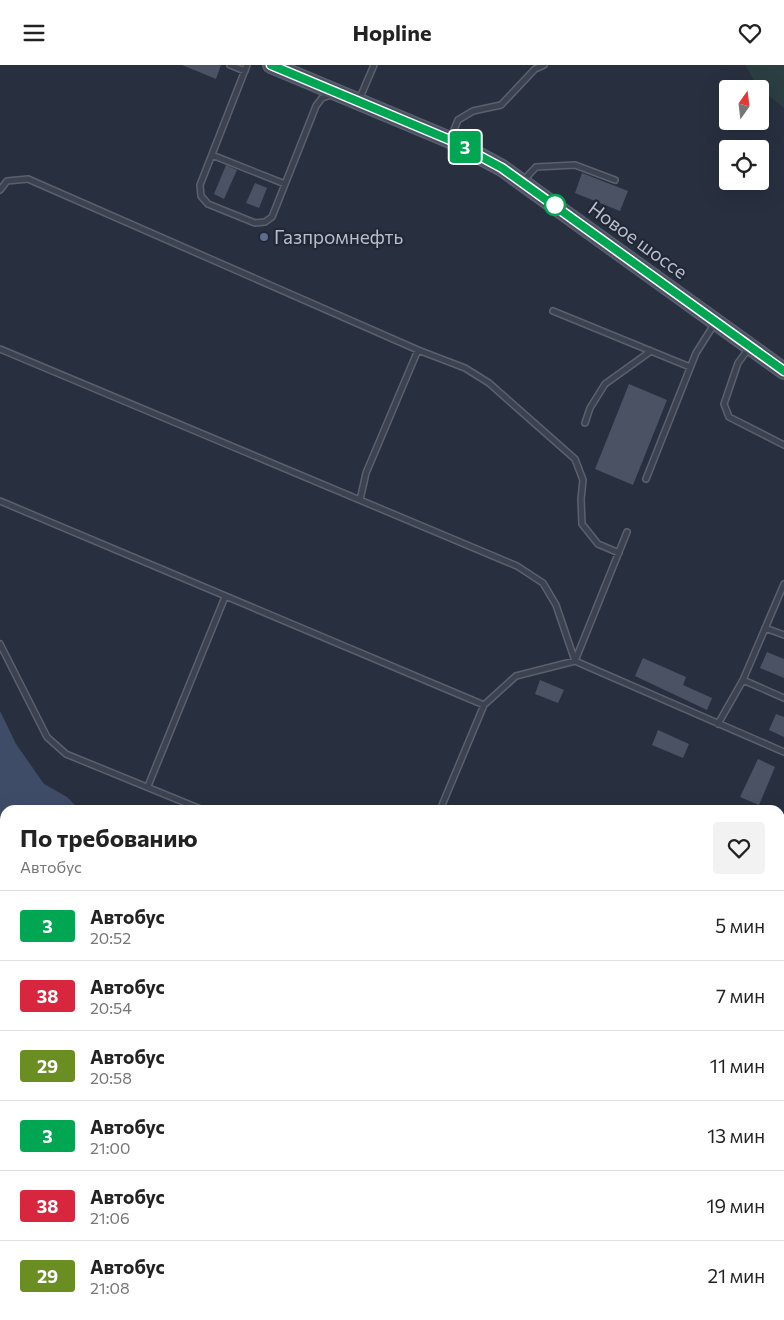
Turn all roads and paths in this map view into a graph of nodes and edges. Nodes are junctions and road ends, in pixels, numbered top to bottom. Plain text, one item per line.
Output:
1 (230, 65) edge
2 (247, 65) edge
3 (271, 65) edge
4 (374, 65) edge
5 (544, 65) edge
6 (245, 71) junction
7 (353, 99) junction
8 (450, 140) junction
9 (212, 155) junction
10 (615, 180) dead end
11 (523, 181) junction
12 (285, 185) junction
13 (0, 190) edge
14 (553, 311) dead end
15 (716, 323) junction
16 (749, 348) junction
17 (0, 349) edge
18 (418, 350) junction
19 (652, 351) junction
20 (690, 367) junction
21 (784, 371) edge
22 (585, 423) dead end
23 (784, 445) edge
24 (646, 479) dead end
25 (360, 500) junction
26 (0, 501) edge
27 (627, 532) dead end
28 (619, 553) junction
29 (784, 584) edge
30 (225, 597) junction
31 (766, 628) junction
32 (784, 635) edge
33 (0, 644) edge
34 (575, 661) junction
35 (743, 680) junction
36 (784, 698) edge
37 (484, 705) junction
38 (718, 723) junction
39 (784, 752) edge
40 (148, 786) junction
41 (192, 805) edge
42 (442, 805) edge

1 - 6 lane
2 - 6 lane
3 - 7 main road, Новое шоссе
4 - 7 lane
5 - 8 lane
6 - 9 lane
7 - 8 main road, Новое шоссе
7 - 12 lane
8 - 11 main road, Новое шоссе
9 - 12 lane
9 - 12 lane
10 - 11 lane
11 - 15 main road, Новое шоссе
13 - 18 lane
14 - 19 lane
15 - 16 main road, Новое шоссе
15 - 20 lane
16 - 21 main road, Новое шоссе
16 - 23 lane
17 - 25 lane
18 - 25 lane
18 - 28 lane
19 - 20 lane
19 - 22 lane
20 - 24 lane
25 - 34 lane
26 - 30 lane
27 - 28 lane
28 - 34 lane
29 - 31 lane
30 - 37 lane
30 - 40 lane
31 - 32 lane
31 - 35 lane
33 - 40 lane
34 - 37 lane
34 - 38 lane
35 - 36 lane
35 - 38 lane
37 - 42 lane
38 - 39 lane
40 - 41 lane

